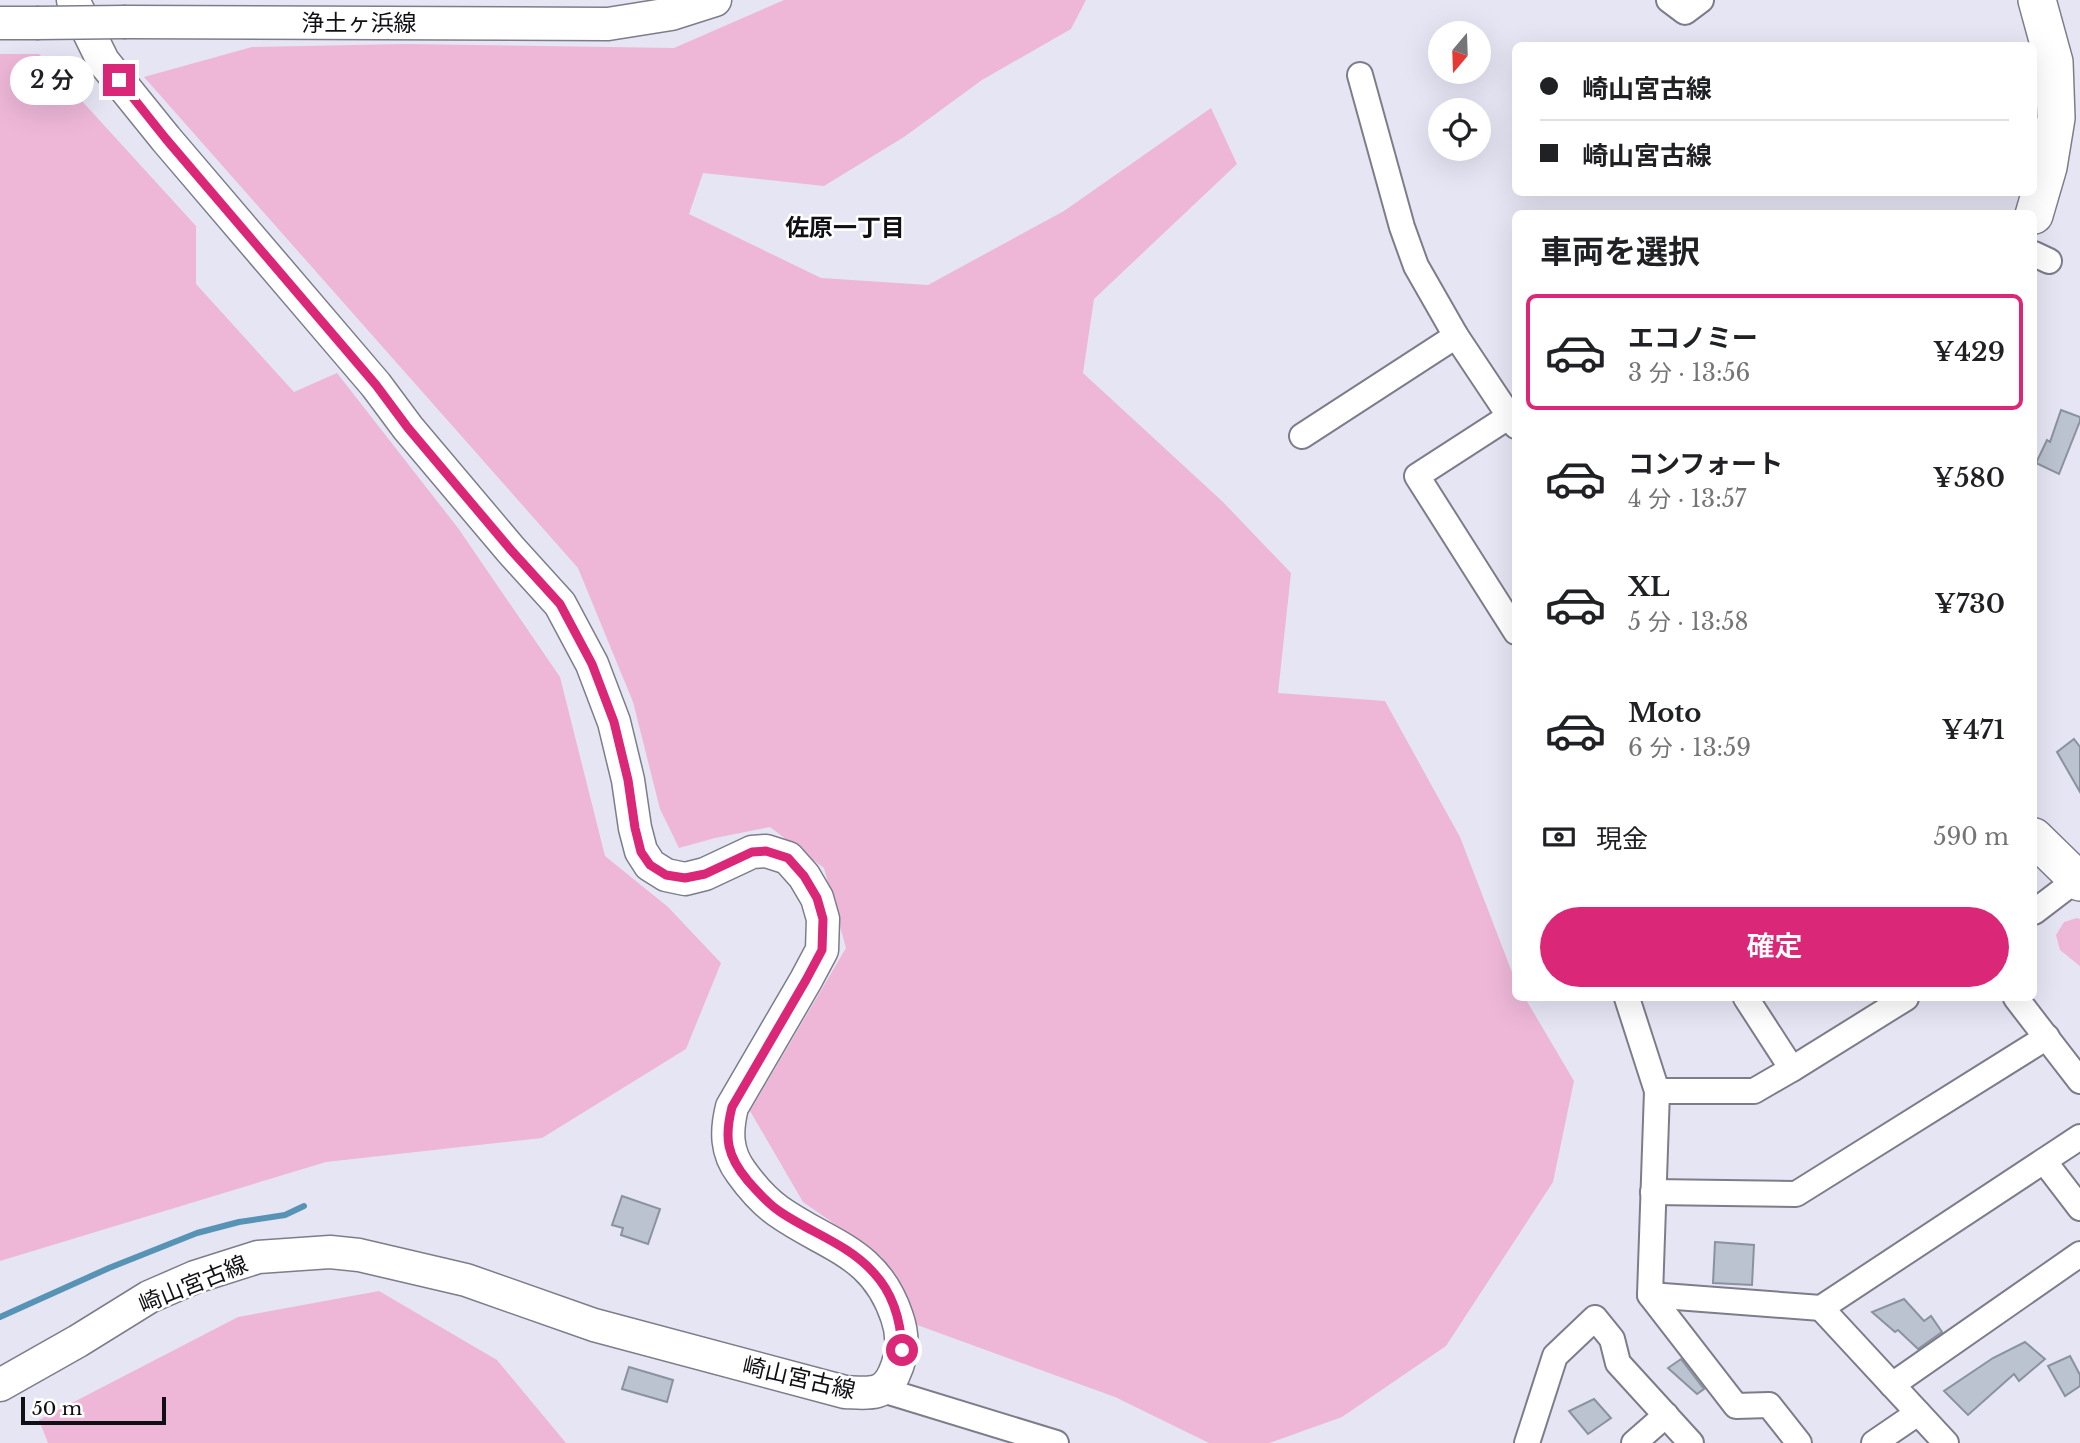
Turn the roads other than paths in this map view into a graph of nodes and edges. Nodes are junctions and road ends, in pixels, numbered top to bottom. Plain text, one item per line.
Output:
1 (73, 0) edge
2 (715, 0) edge
3 (1669, 0) edge
4 (1701, 0) edge
5 (2037, 0) edge
6 (0, 23) edge
7 (1360, 75) dead end
8 (2035, 210) edge
9 (1456, 336) junction
10 (1512, 417) edge
11 (1512, 419) edge
12 (1302, 436) dead end
13 (1512, 626) edge
14 (2037, 840) edge
15 (2079, 880) edge
16 (2037, 910) edge
17 (1628, 1001) edge
18 (1748, 1001) edge
19 (1901, 1001) edge
20 (2018, 1001) edge
21 (2048, 1037) junction
22 (1792, 1069) junction
23 (2080, 1081) edge
24 (1657, 1091) junction
25 (2080, 1137) edge
26 (2044, 1161) junction
27 (1653, 1192) junction
28 (2080, 1208) edge
29 (2080, 1254) edge
30 (1650, 1295) junction
31 (1821, 1308) junction
32 (0, 1385) edge
33 (1892, 1385) junction
34 (883, 1390) junction
35 (1918, 1413) junction
36 (1666, 1415) junction
37 (1056, 1443) edge
38 (1527, 1443) edge
39 (1634, 1443) edge
40 (1691, 1443) edge
41 (1799, 1443) edge
42 (1874, 1443) edge
43 (1946, 1443) edge

1 - 34 main road, 崎山宮古線
2 - 6 main road, 浄土ヶ浜線, bridge
3 - 4 street
5 - 8 highway
7 - 9 street
9 - 10 street
9 - 12 street
11 - 13 street
14 - 15 highway
15 - 16 street
17 - 24 street
18 - 22 street
19 - 22 street
20 - 21 street
21 - 23 street
21 - 27 street
22 - 24 street
24 - 27 street
25 - 26 street
26 - 28 street
26 - 31 street
27 - 30 street
29 - 33 street
30 - 31 street
30 - 41 street
31 - 33 street
32 - 34 main road, 崎山宮古線
33 - 35 street
34 - 37 street
35 - 42 street
35 - 43 street
36 - 38 street
36 - 39 street
36 - 40 street

